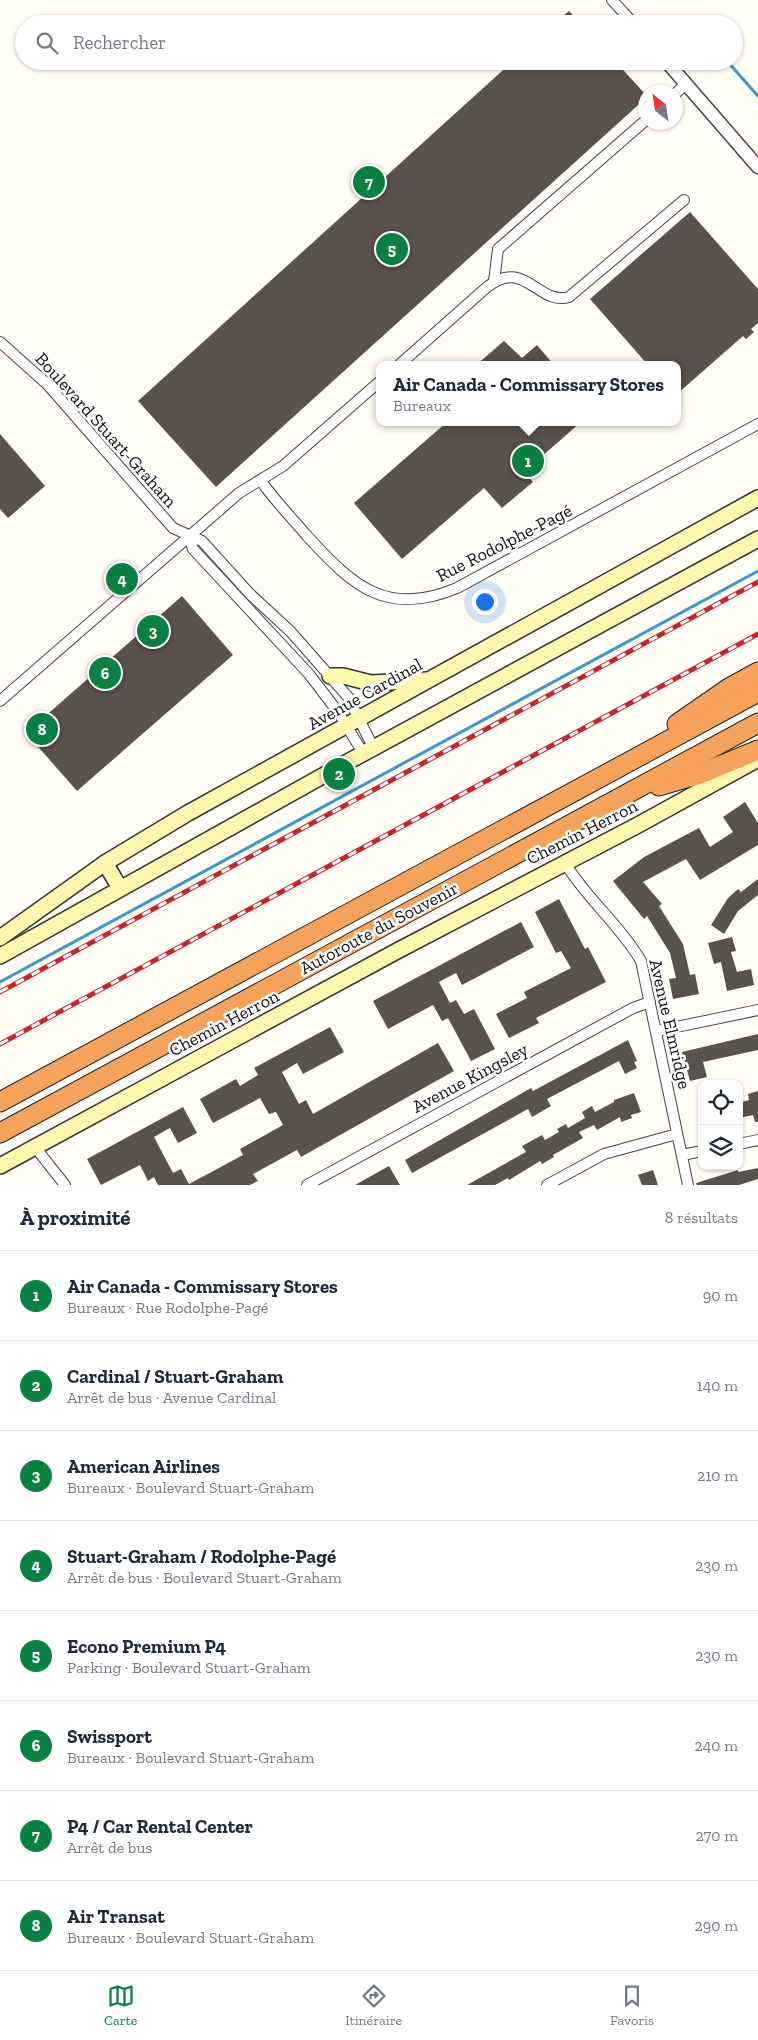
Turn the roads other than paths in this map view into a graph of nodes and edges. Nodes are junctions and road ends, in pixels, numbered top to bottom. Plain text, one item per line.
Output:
1 (612, 0) edge
2 (626, 15) edge
3 (674, 70) edge
4 (686, 84) junction
5 (683, 87) edge
6 (638, 127) edge
7 (758, 167) edge
8 (684, 200) dead end
9 (494, 281) junction
10 (0, 342) edge
11 (403, 361) edge
12 (376, 385) edge
13 (758, 424) edge
14 (261, 481) junction
15 (758, 498) edge
16 (189, 536) junction
17 (758, 539) edge
18 (758, 672) edge
19 (330, 676) junction
20 (430, 680) junction
21 (758, 692) edge
22 (0, 702) edge
23 (352, 722) junction
24 (758, 723) edge
25 (368, 750) junction
26 (758, 750) edge
27 (758, 759) edge
28 (594, 781) junction
29 (622, 797) junction
30 (105, 862) junction
31 (565, 863) junction
32 (120, 888) junction
33 (0, 938) edge
34 (0, 956) edge
35 (650, 1002) junction
36 (758, 1010) edge
37 (657, 1031) junction
38 (0, 1102) edge
39 (0, 1133) edge
40 (677, 1134) junction
41 (758, 1140) edge
42 (743, 1143) edge
43 (35, 1147) junction
44 (698, 1152) edge
45 (682, 1155) junction
46 (0, 1166) edge
47 (66, 1185) edge
48 (307, 1185) edge
49 (547, 1185) edge
50 (688, 1185) edge

1 - 2 street
3 - 4 street
4 - 5 street
4 - 7 street
6 - 9 street
8 - 9 street
9 - 11 street
10 - 16 street, Boulevard Stuart-Graham
12 - 14 street
13 - 14 street, Rue Rodolphe-Pagé
14 - 16 street
15 - 20 main road, Avenue Cardinal
16 - 19 street, Boulevard Stuart-Graham
16 - 22 street
16 - 23 street, Boulevard Stuart-Graham
17 - 25 main road
18 - 28 highway
19 - 20 main road
19 - 23 street, Boulevard Stuart-Graham
20 - 23 main road, Avenue Cardinal
21 - 28 highway, Autoroute du Souvenir
23 - 25 street, Boulevard Stuart-Graham
23 - 30 main road, Avenue Cardinal
24 - 29 highway, Autoroute du Souvenir
25 - 32 main road
26 - 29 highway
27 - 31 main road, Chemin Herron
28 - 38 highway, Autoroute du Souvenir
29 - 39 highway, Autoroute du Souvenir
30 - 32 main road
30 - 33 main road, Avenue Cardinal
31 - 35 street, Avenue Elmridge
31 - 43 main road, Chemin Herron
32 - 34 main road
35 - 37 street, Avenue Elmridge
35 - 48 street, Avenue Kingsley
36 - 37 street
37 - 40 street, Avenue Elmridge
40 - 45 street, Avenue Elmridge
40 - 49 street
41 - 42 street
43 - 46 main road, Chemin Herron
43 - 47 street
44 - 45 street
45 - 50 street, Avenue Elmridge

